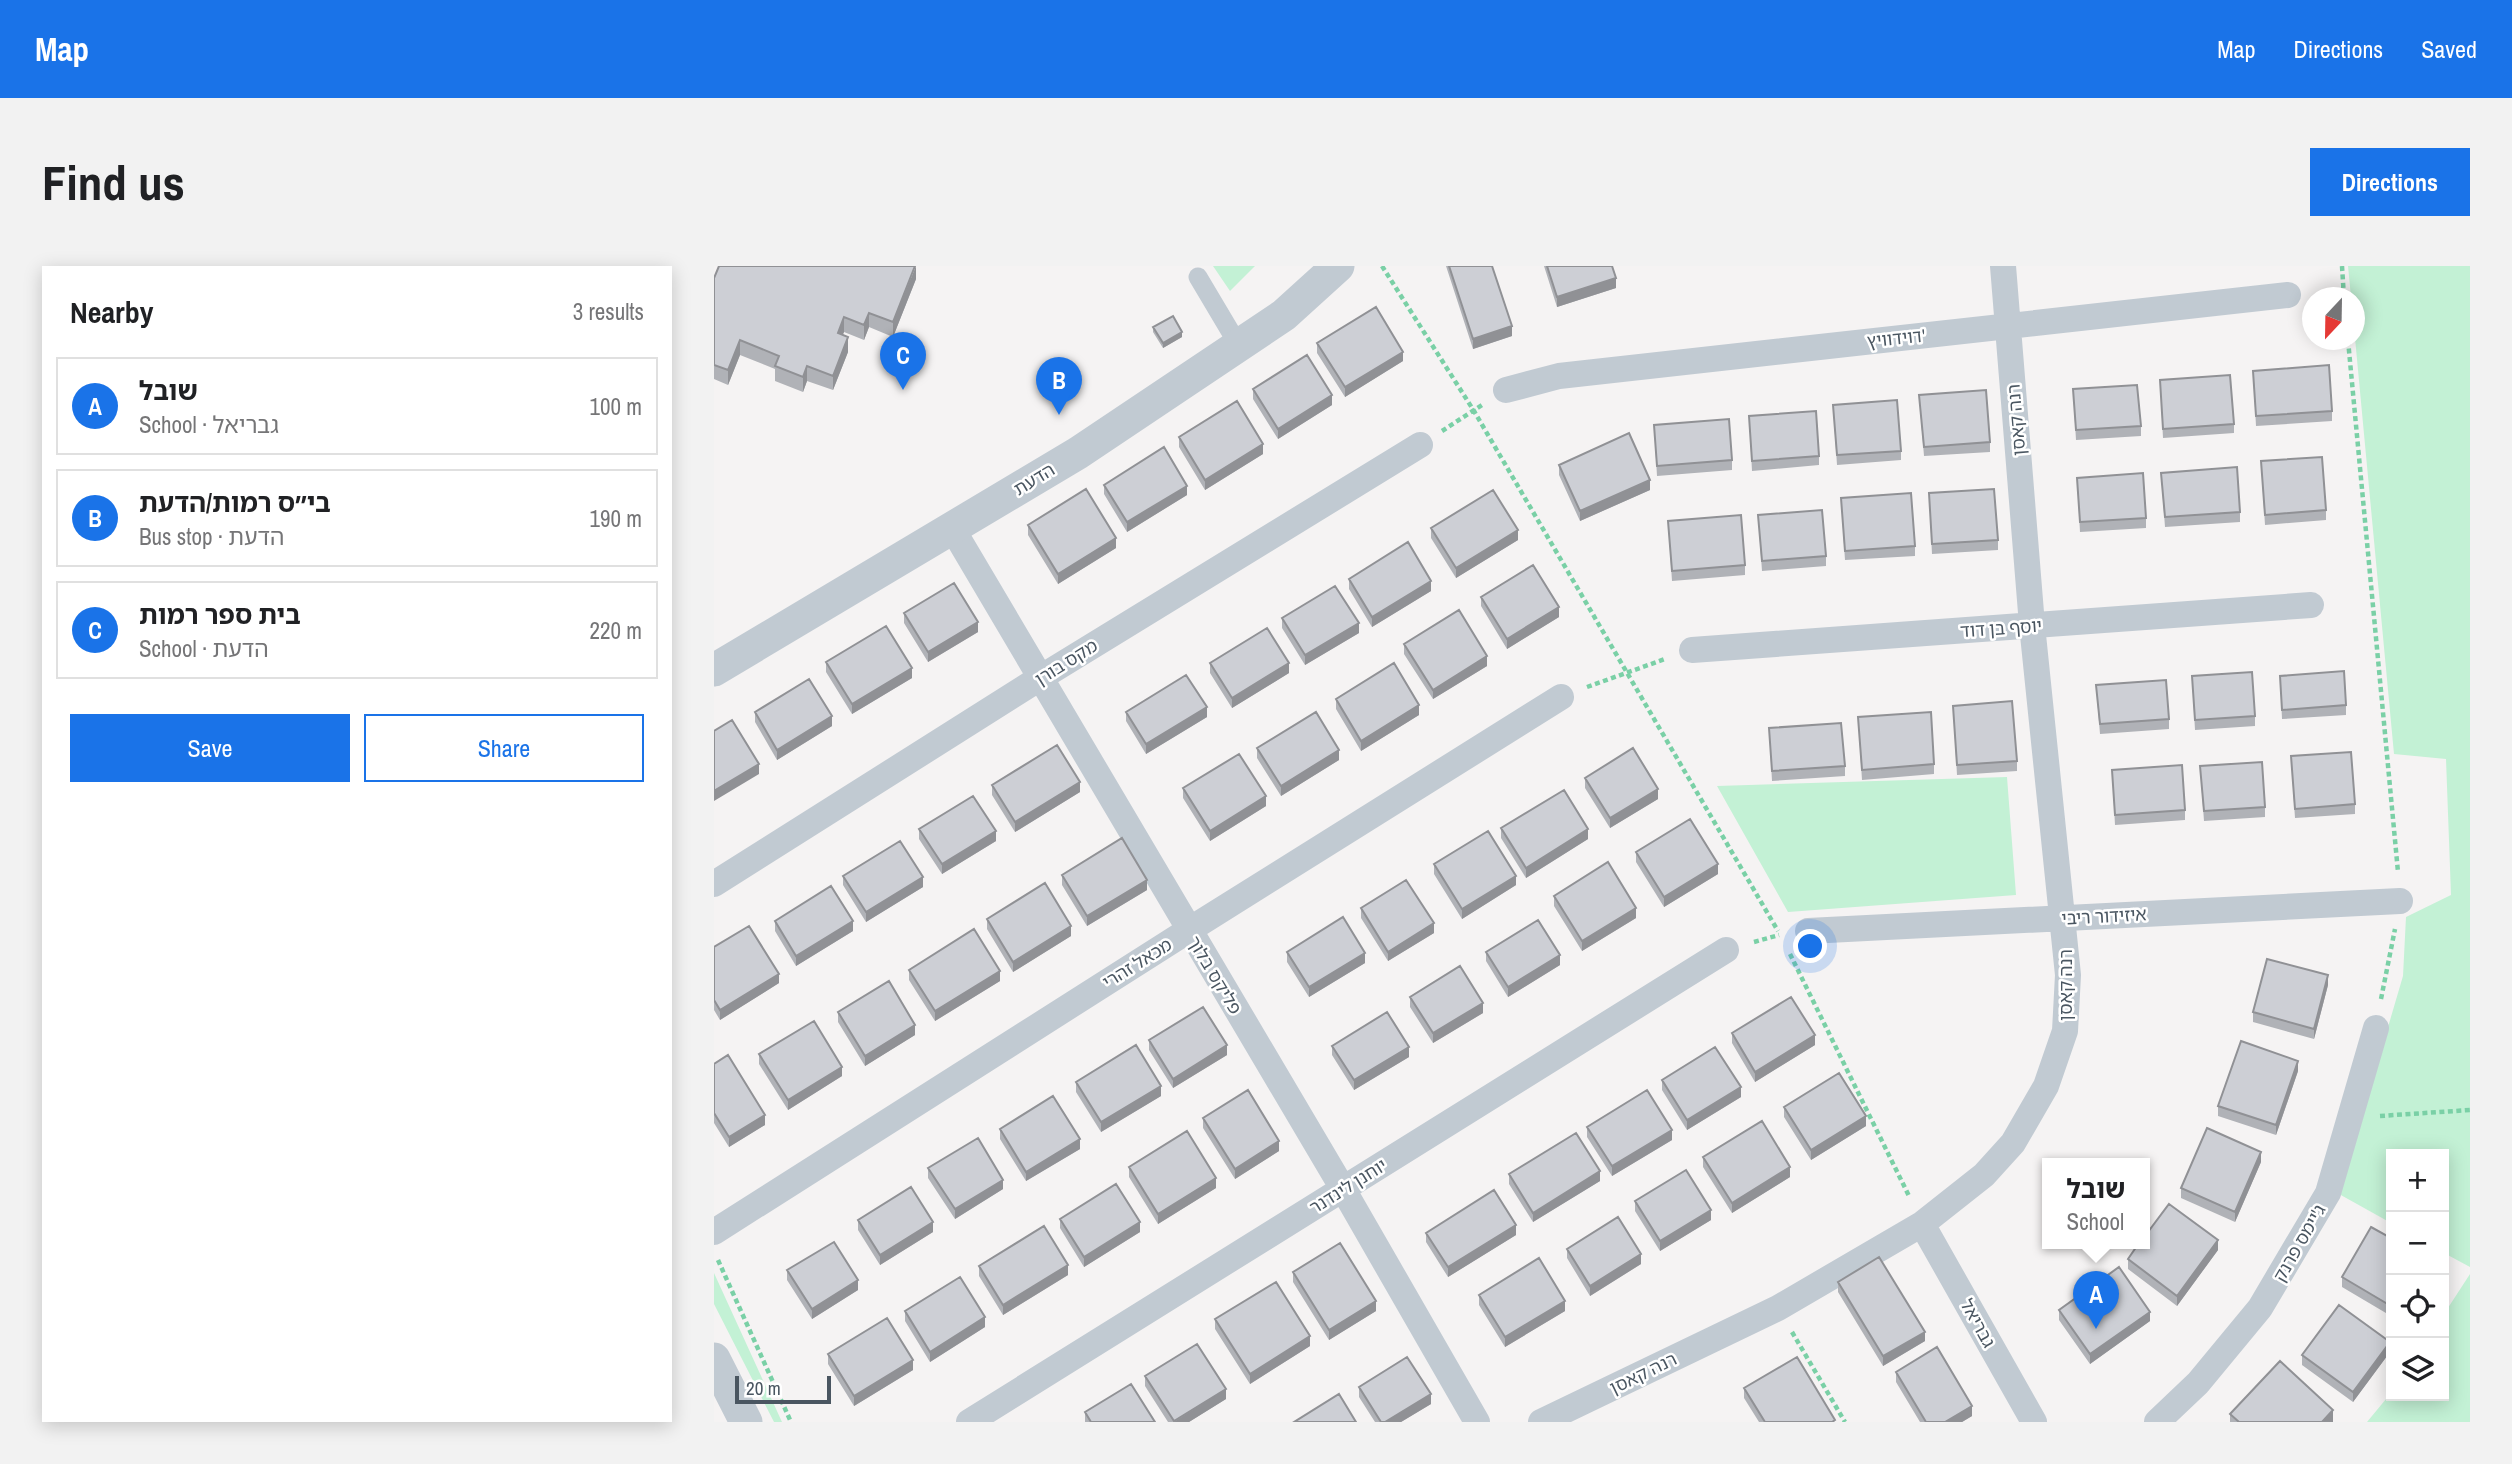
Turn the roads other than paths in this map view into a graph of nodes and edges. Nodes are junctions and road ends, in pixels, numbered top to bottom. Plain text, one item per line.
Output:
1 (1338, 266) edge
2 (2003, 266) edge
3 (1198, 277) dead end
4 (2288, 295) dead end
5 (2008, 325) junction
6 (1239, 346) junction
7 (1506, 390) road end
8 (1420, 445) road end
9 (952, 528) junction
10 (2311, 606) dead end
11 (2032, 625) junction
12 (1692, 650) road end
13 (714, 670) edge
14 (1040, 678) junction
15 (1561, 697) road end
16 (714, 884) edge
17 (2400, 901) road end
18 (2064, 918) junction
19 (1189, 930) junction
20 (1808, 931) road end
21 (1726, 950) road end
22 (2375, 1028) road end
23 (1343, 1189) junction
24 (1922, 1224) junction
25 (714, 1232) edge
26 (714, 1359) edge
27 (746, 1422) edge
28 (969, 1422) edge
29 (1477, 1422) edge
30 (1541, 1422) edge
31 (2034, 1422) edge
32 (2157, 1422) edge

1 - 6 street, הדעת
2 - 5 street, רנה קאסן
3 - 6 street
4 - 5 street, דוידוויץ'
5 - 7 street, דוידוויץ'
5 - 11 street, רנה קאסן
6 - 9 street, הדעת
8 - 14 street, מקס בורן
9 - 13 street, הדעת
9 - 14 street, פליקס בלוך
10 - 11 street, יוסף בן דוד
11 - 12 street, יוסף בן דוד
11 - 18 street, רנה קאסן
14 - 16 street, מקס בורן
14 - 19 street, פליקס בלוך
15 - 19 street, מכאל זהרי
17 - 18 street, איזידור ריבי
18 - 20 street, איזידור ריבי
18 - 24 street, רנה קאסן
19 - 23 street, פליקס בלוך
19 - 25 street, מכאל זהרי
21 - 23 street, יוחנן לינדנר
22 - 32 street, ג'יימס פרנק
23 - 28 street, יוחנן לינדנר
23 - 29 street, פליקס בלוך
24 - 30 street, רנה קאסן
24 - 31 street, גבריאל
26 - 27 street

